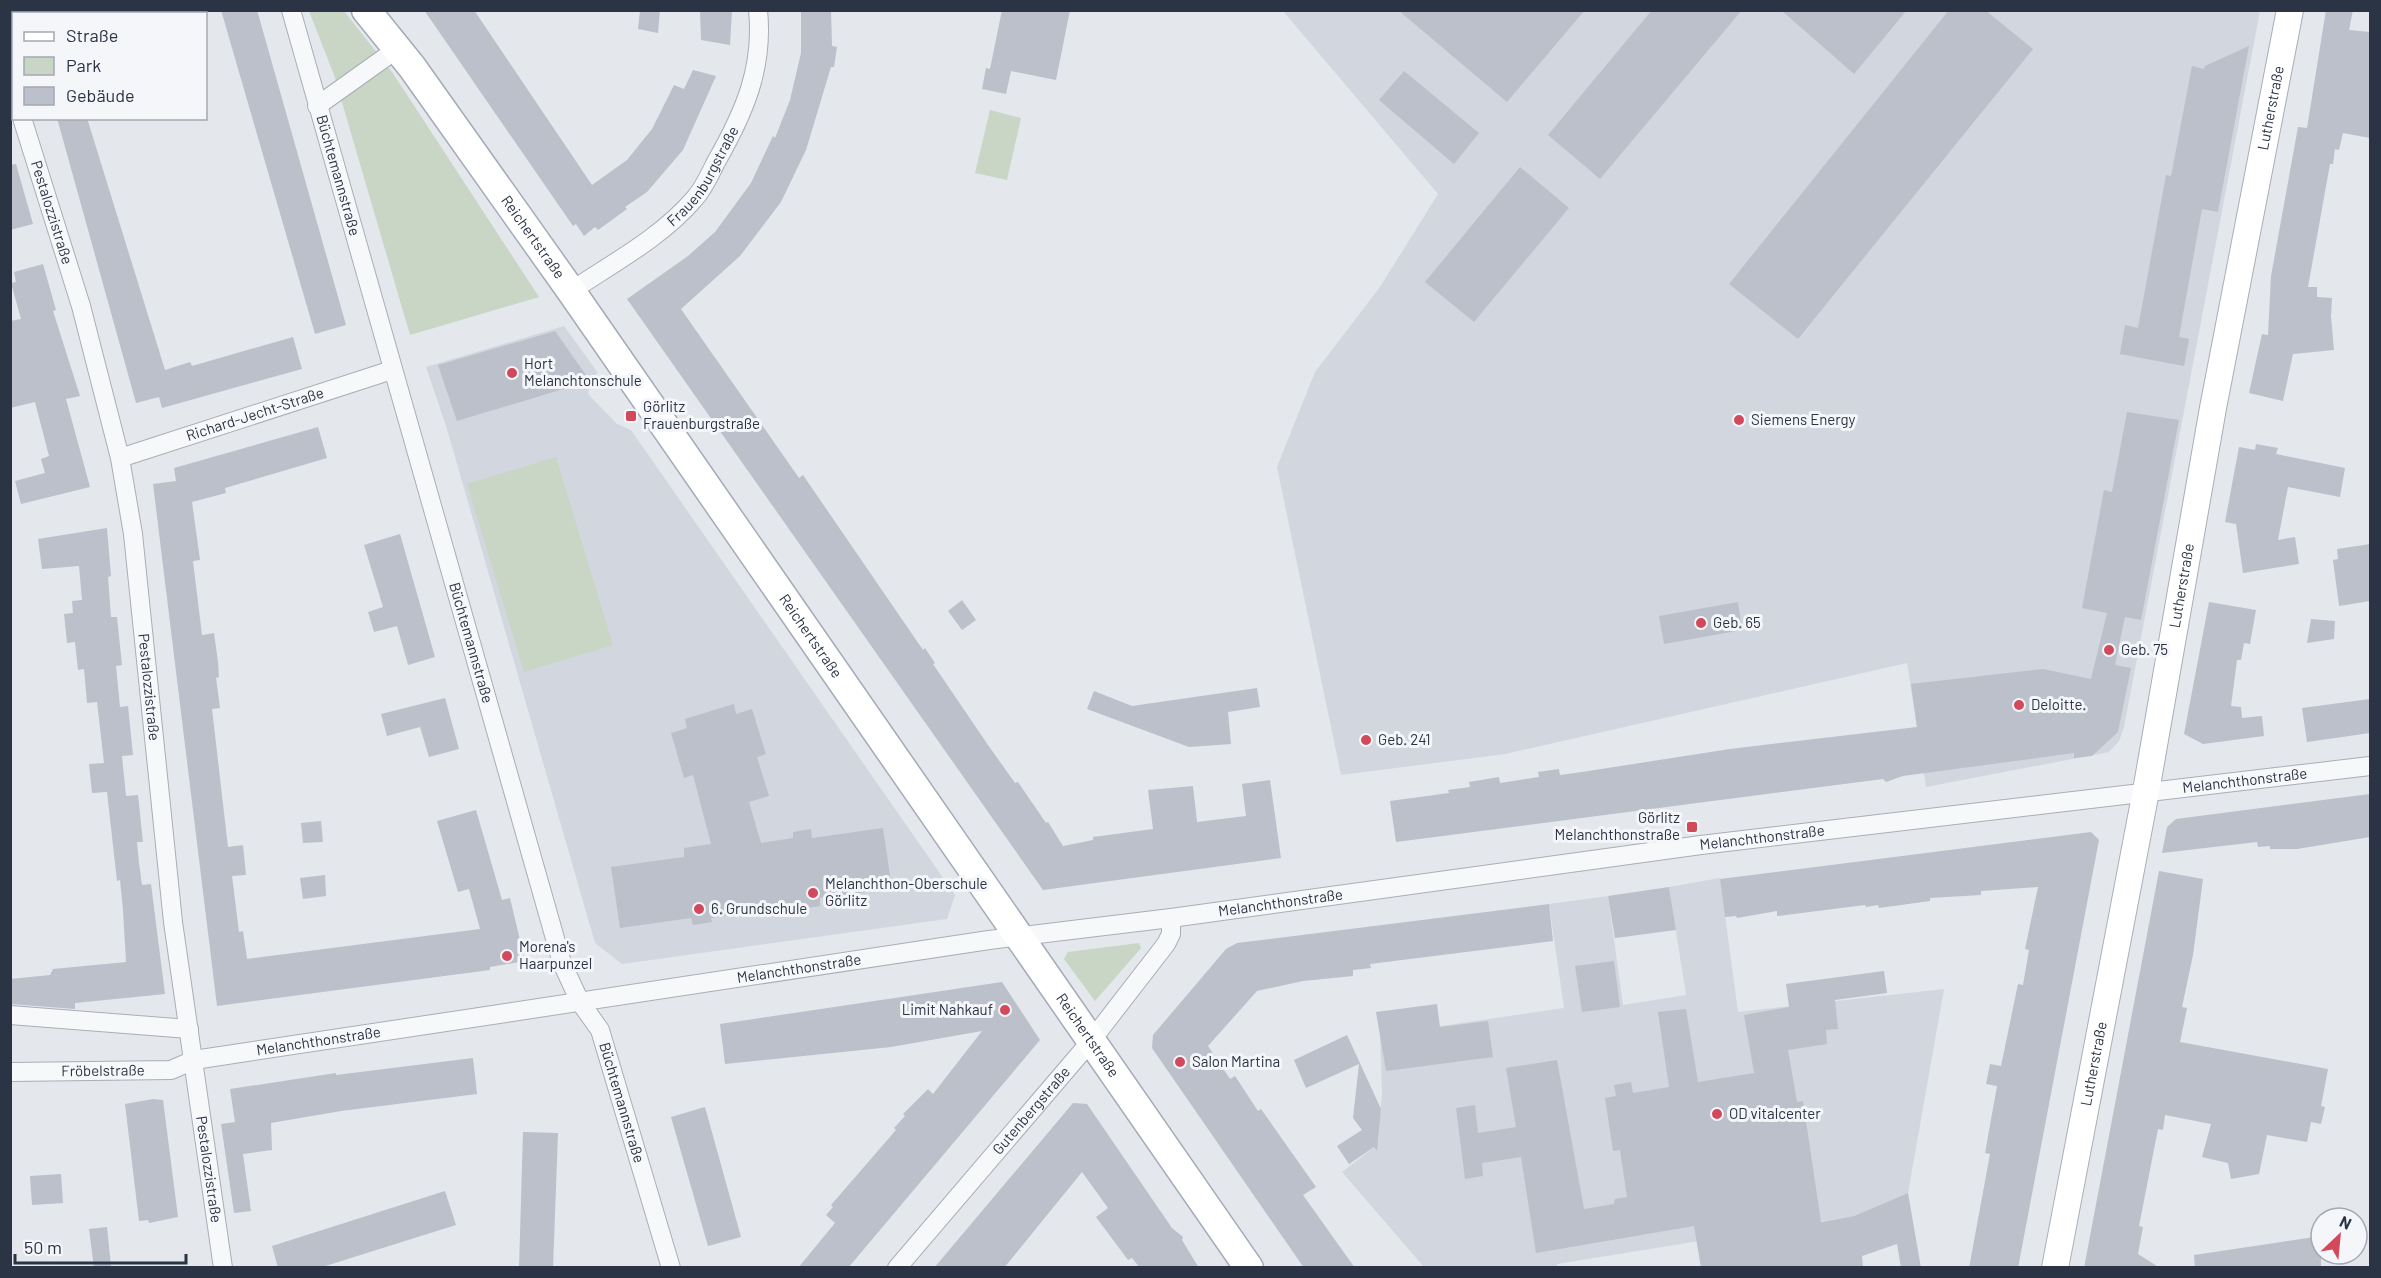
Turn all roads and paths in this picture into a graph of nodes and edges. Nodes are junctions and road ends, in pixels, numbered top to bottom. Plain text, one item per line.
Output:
1 (291, 10) edge
2 (366, 10) edge
3 (758, 10) edge
4 (2290, 10) edge
5 (397, 49) junction
6 (317, 106) junction
7 (23, 120) edge
8 (570, 291) junction
9 (392, 370) junction
10 (120, 458) junction
11 (2370, 766) edge
12 (2146, 791) junction
13 (1171, 918) junction
14 (1019, 936) junction
15 (580, 1002) junction
16 (10, 1015) edge
17 (189, 1029) junction
18 (1091, 1041) junction
19 (194, 1060) junction
20 (10, 1072) edge
21 (223, 1268) edge
22 (671, 1268) edge
23 (897, 1268) edge
24 (1249, 1268) edge
25 (2055, 1268) edge

1 - 6 street, Büchtemannstraße
2 - 5 main road, Reichertstraße
3 - 8 street, Frauenburgstraße
4 - 12 street, Lutherstraße
5 - 6 street
5 - 8 main road, Reichertstraße
6 - 9 street, Büchtemannstraße
7 - 10 street, Pestalozzistraße
8 - 14 main road, Reichertstraße
9 - 10 street, Richard-Jecht-Straße
9 - 15 street, Büchtemannstraße
10 - 17 street, Pestalozzistraße
11 - 12 street, Melanchthonstraße
12 - 13 street, Melanchthonstraße
12 - 25 street, Lutherstraße
13 - 14 street, Melanchthonstraße
13 - 18 street, Gutenbergstraße
14 - 15 street, Melanchthonstraße
14 - 18 main road, Reichertstraße
15 - 19 street, Melanchthonstraße
15 - 22 street, Büchtemannstraße
16 - 17 street
17 - 19 street, Pestalozzistraße
18 - 23 street, Gutenbergstraße
18 - 24 main road, Reichertstraße
19 - 20 street, Fröbelstraße
19 - 21 street, Pestalozzistraße

